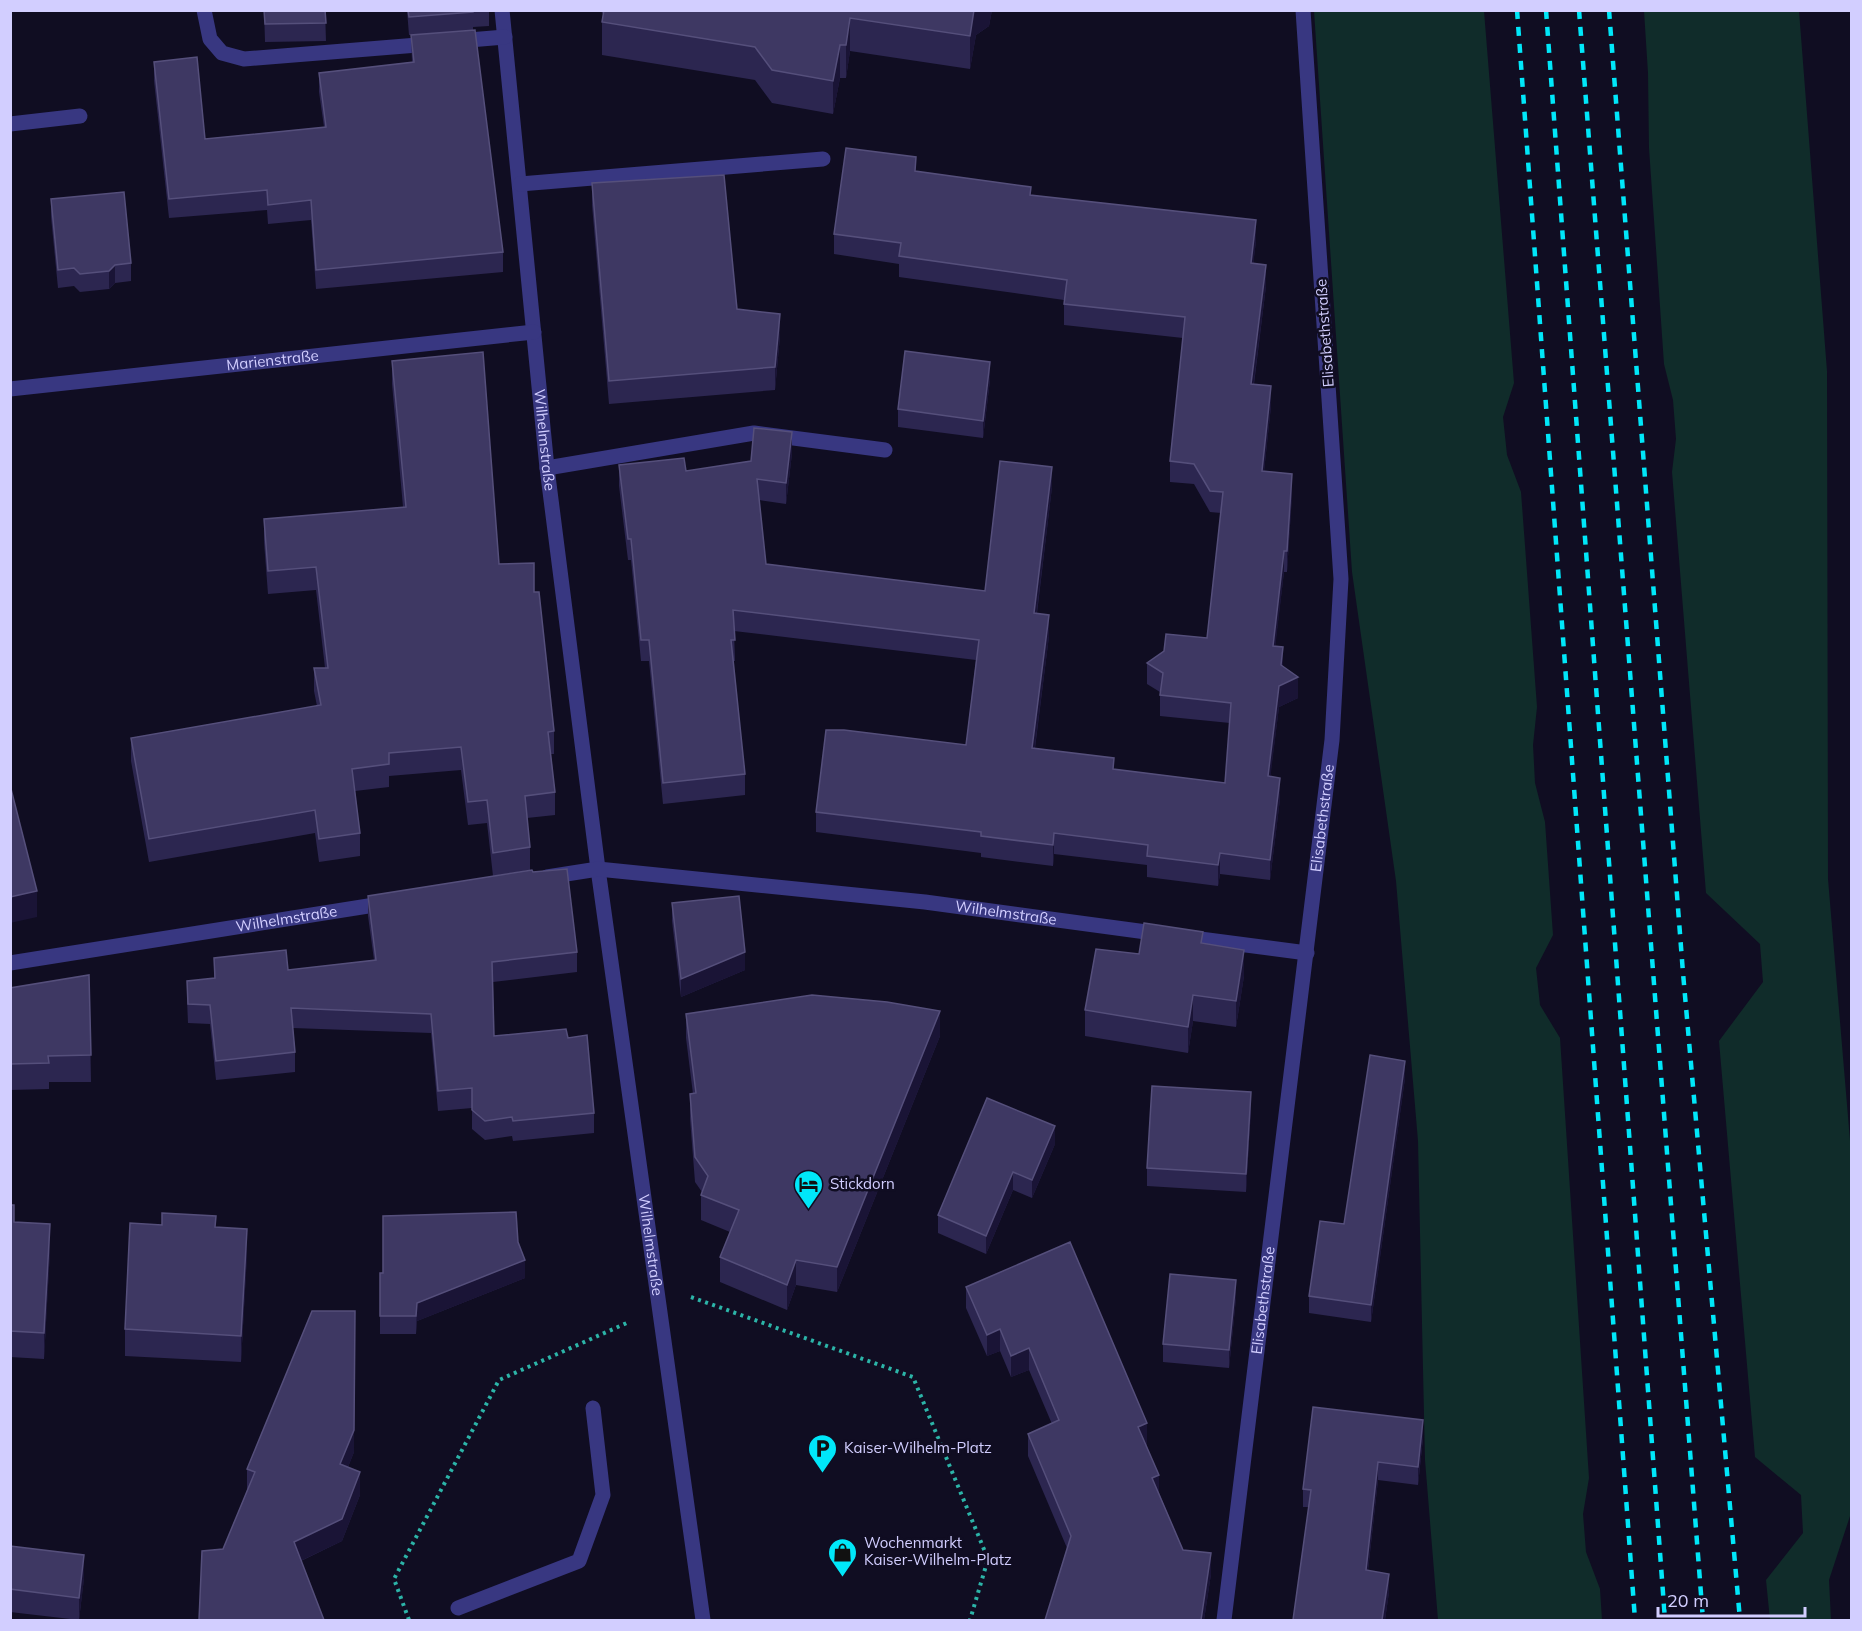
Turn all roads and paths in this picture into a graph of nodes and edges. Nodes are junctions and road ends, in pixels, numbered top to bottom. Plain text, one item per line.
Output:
1 (204, 10) edge
2 (502, 10) edge
3 (1303, 10) edge
4 (505, 37) junction
5 (80, 116) dead end
6 (10, 124) edge
7 (824, 159) dead end
8 (520, 184) junction
9 (534, 332) junction
10 (10, 389) edge
11 (885, 450) dead end
12 (547, 468) junction
13 (598, 869) junction
14 (533, 879) edge
15 (405, 900) edge
16 (1307, 953) junction
17 (10, 963) edge
18 (655, 1284) junction
19 (660, 1309) junction
20 (593, 1408) dead end
21 (458, 1608) dead end
22 (409, 1620) edge
23 (703, 1620) edge
24 (970, 1620) edge
25 (1224, 1620) edge

1 - 4 street
2 - 4 street, Wilhelmstraße
3 - 16 street, Elisabethstraße
4 - 8 street, Wilhelmstraße
5 - 6 street
7 - 8 street
8 - 9 street, Wilhelmstraße
9 - 10 street, Marienstraße
9 - 12 street, Wilhelmstraße
11 - 12 street
12 - 13 street, Wilhelmstraße
13 - 14 street, Wilhelmstraße
13 - 16 street, Wilhelmstraße
13 - 18 street, Wilhelmstraße
15 - 17 street, Wilhelmstraße
16 - 25 street, Elisabethstraße
18 - 19 street, Wilhelmstraße
18 - 24 path
19 - 22 path
19 - 23 street, Wilhelmstraße
20 - 21 street

